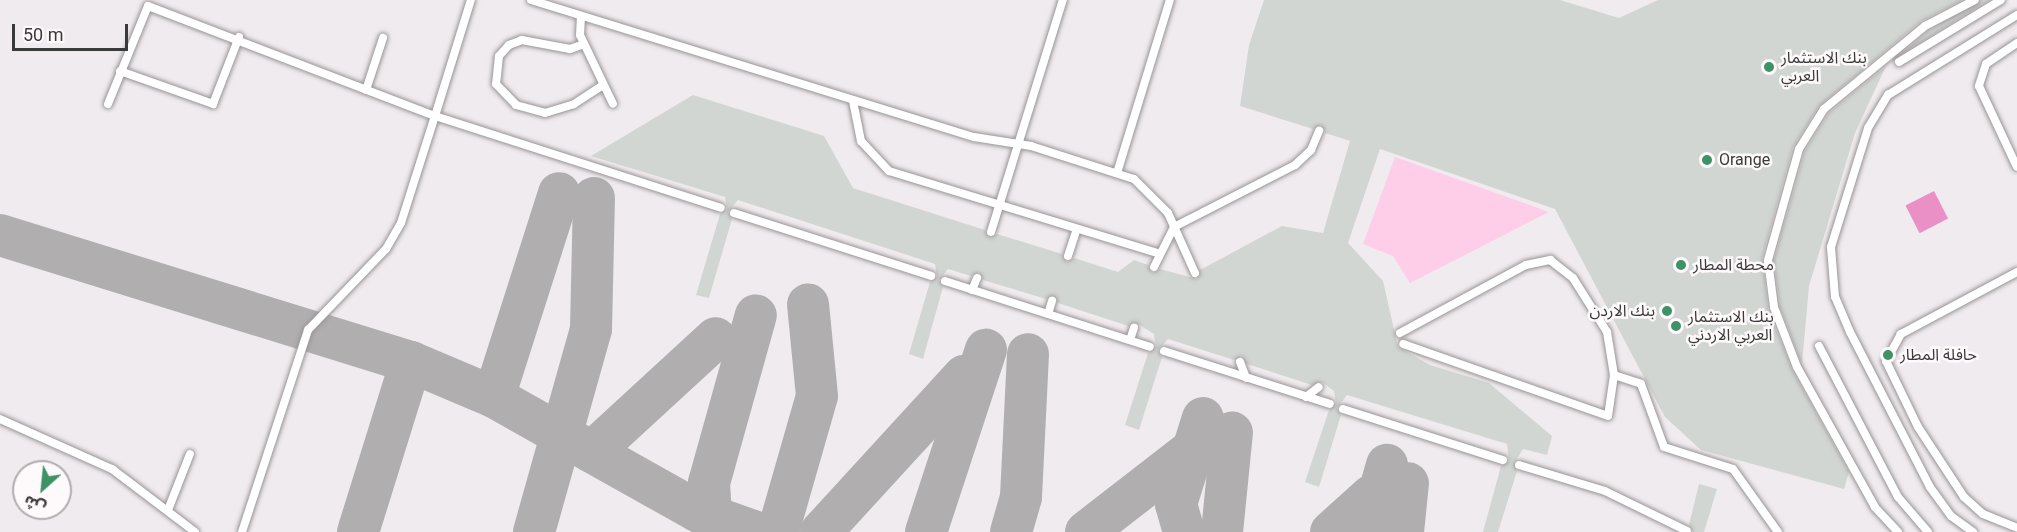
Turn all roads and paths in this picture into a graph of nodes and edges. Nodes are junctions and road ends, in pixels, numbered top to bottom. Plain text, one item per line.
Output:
1 (471, 0) edge
2 (531, 0) edge
3 (1063, 0) edge
4 (1170, 0) edge
5 (1975, 0) edge
6 (2001, 0) edge
7 (2017, 15) edge
8 (581, 16) junction
9 (239, 37) junction
10 (383, 38) dead end
11 (2017, 43) edge
12 (584, 44) junction
13 (1899, 62) dead end
14 (120, 71) junction
15 (603, 85) junction
16 (366, 90) junction
17 (854, 101) junction
18 (108, 104) dead end
19 (613, 104) dead end
20 (435, 116) junction
21 (1319, 131) dead end
22 (1019, 143) junction
23 (2017, 167) edge
24 (1117, 173) junction
25 (1000, 206) junction
26 (721, 208) dead end
27 (734, 213) dead end
28 (1174, 227) junction
29 (1077, 229) junction
30 (991, 232) dead end
31 (1158, 253) junction
32 (1068, 256) dead end
33 (1154, 267) dead end
34 (2017, 272) edge
35 (1195, 273) dead end
36 (931, 276) dead end
37 (976, 278) dead end
38 (945, 281) dead end
39 (972, 290) junction
40 (1052, 301) dead end
41 (1048, 314) junction
42 (1134, 328) dead end
43 (1400, 333) dead end
44 (1130, 340) junction
45 (1403, 344) dead end
46 (1819, 346) dead end
47 (1150, 347) dead end
48 (1164, 351) dead end
49 (1240, 362) dead end
50 (1614, 375) junction
51 (1246, 378) junction
52 (1319, 387) dead end
53 (1306, 397) junction
54 (1330, 405) dead end
55 (1343, 409) dead end
56 (0, 419) edge
57 (190, 454) dead end
58 (1503, 460) dead end
59 (1519, 465) dead end
60 (168, 510) junction
61 (2017, 528) edge
62 (1687, 531) edge
63 (195, 532) edge
64 (242, 532) edge
65 (1778, 532) edge
66 (1898, 532) edge
67 (1928, 532) edge
68 (1973, 532) edge

1 - 20 lane
2 - 8 lane
3 - 22 lane
4 - 24 lane
5 - 66 lane
6 - 13 lane
7 - 68 lane
8 - 12 lane
8 - 17 lane
9 - 14 lane
9 - 14 lane
9 - 16 lane
10 - 16 lane
11 - 23 lane
12 - 15 lane
12 - 15 lane
14 - 18 lane
15 - 19 lane
16 - 20 lane
17 - 22 lane
17 - 25 lane
20 - 26 lane
20 - 64 lane
21 - 28 lane
22 - 24 lane
22 - 25 lane
24 - 28 lane
25 - 29 lane
25 - 30 lane
27 - 36 lane
28 - 31 lane
28 - 35 lane
29 - 31 lane
29 - 32 lane
31 - 33 lane
34 - 61 lane
37 - 39 lane
38 - 39 lane
39 - 41 lane
40 - 41 lane
41 - 44 lane
42 - 44 lane
43 - 50 lane
44 - 47 lane
45 - 50 lane
46 - 67 lane
48 - 51 lane
49 - 51 lane
50 - 65 lane
51 - 53 lane
52 - 53 lane
53 - 54 lane
55 - 58 lane
56 - 60 lane
57 - 60 lane
59 - 62 lane
60 - 63 lane

